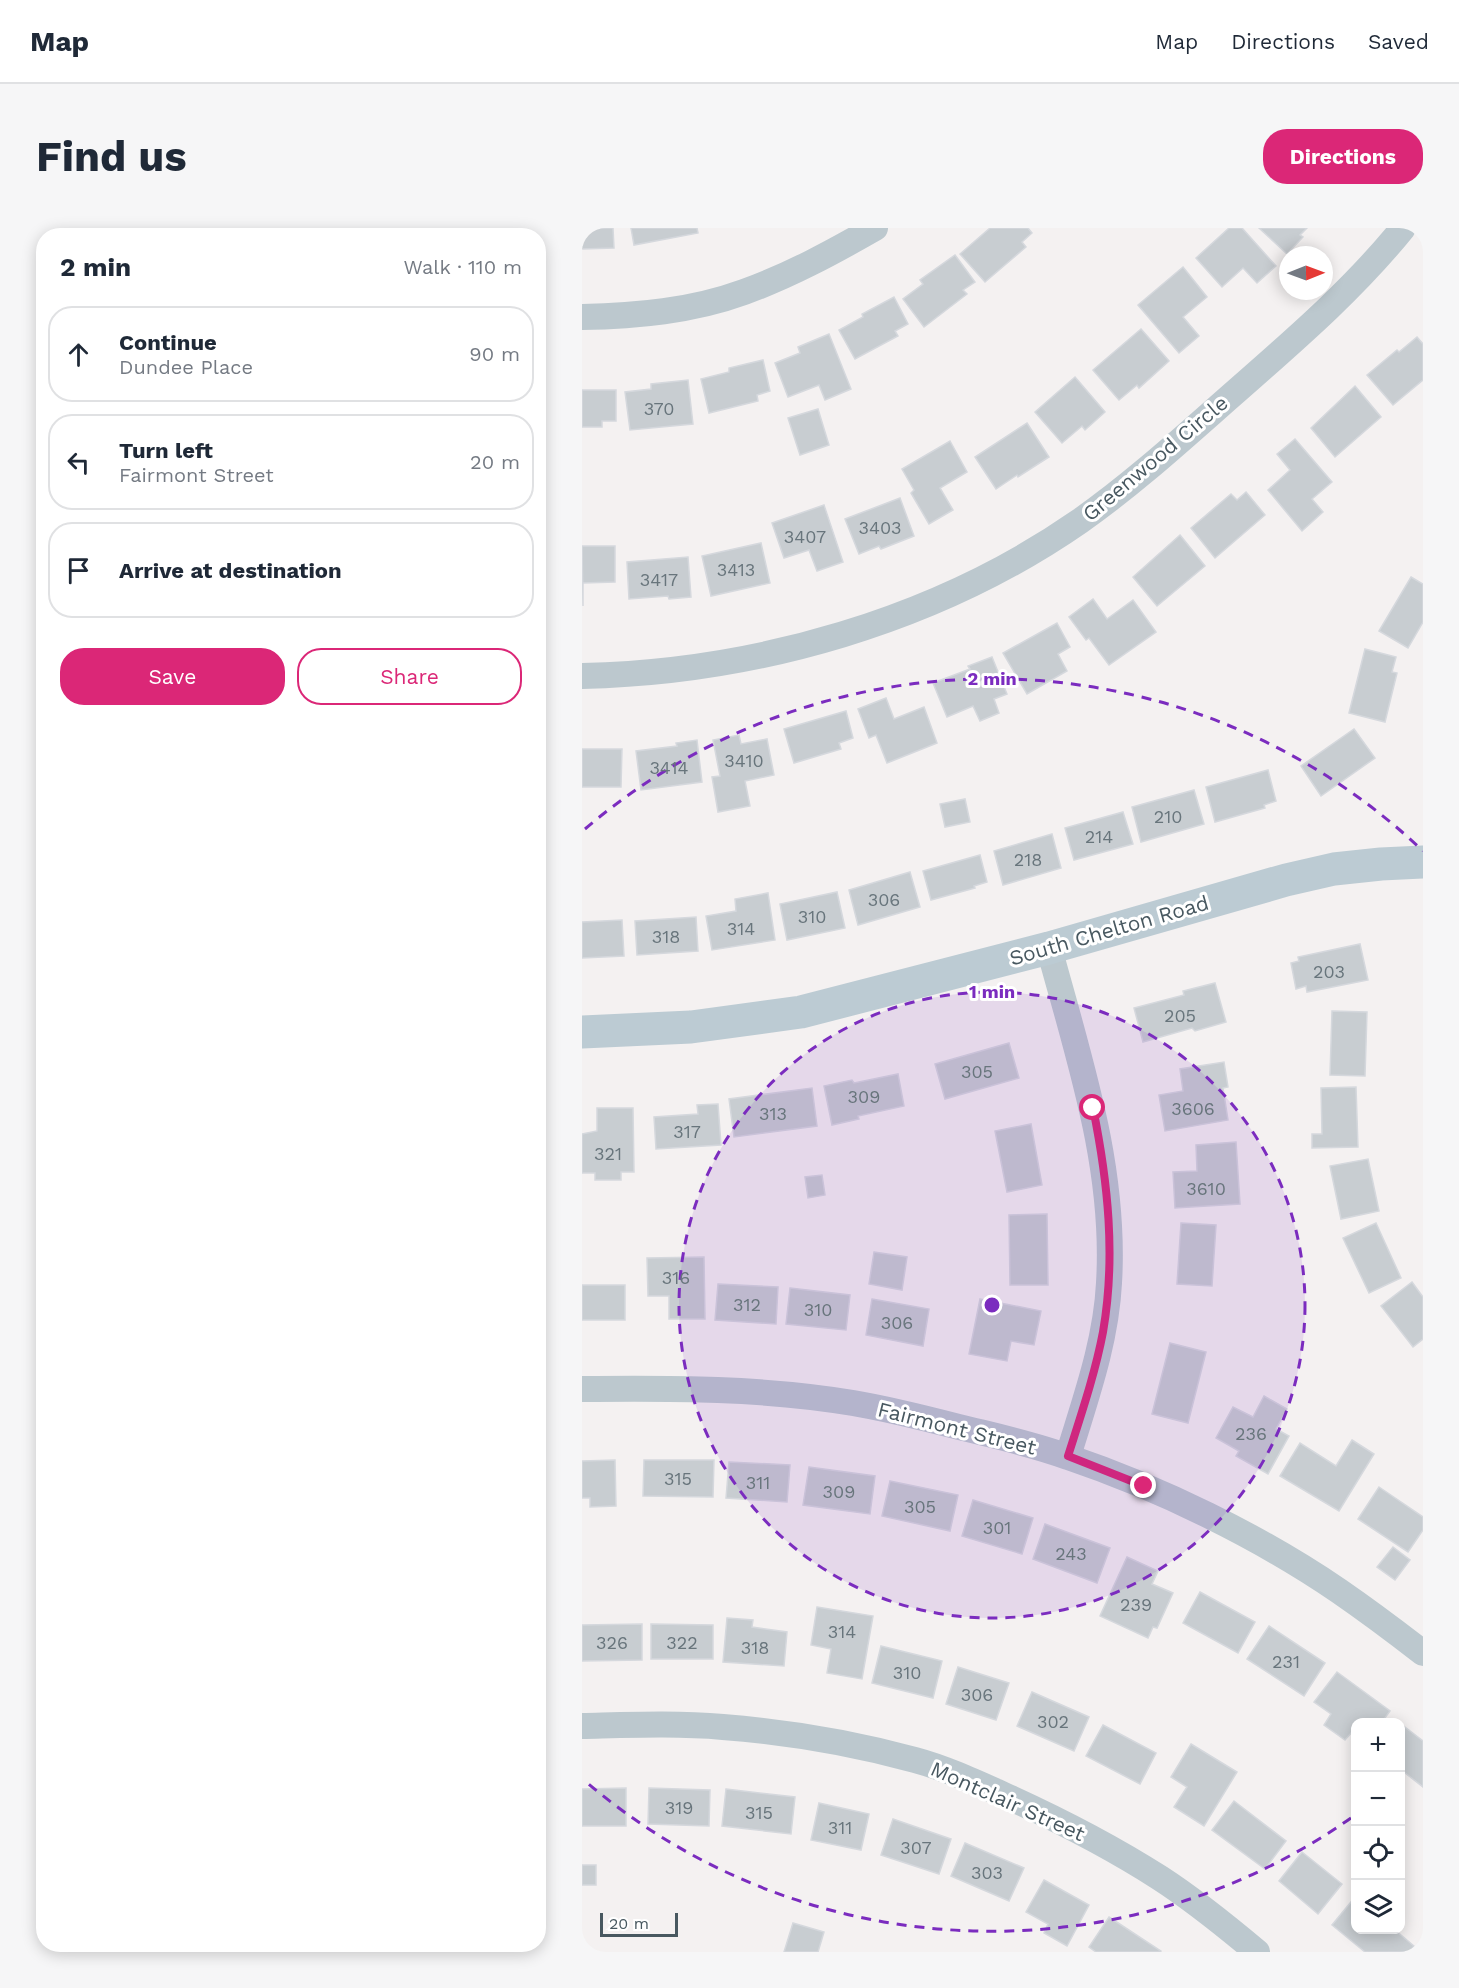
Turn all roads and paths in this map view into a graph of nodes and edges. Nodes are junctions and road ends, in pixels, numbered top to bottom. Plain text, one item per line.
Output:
1 (875, 228) edge
2 (1402, 228) edge
3 (582, 317) edge
4 (582, 676) edge
5 (1423, 862) edge
6 (1049, 948) junction
7 (582, 1032) edge
8 (582, 1389) edge
9 (1068, 1456) junction
10 (1423, 1653) edge
11 (582, 1726) edge
12 (1257, 1952) edge

1 - 3 street
2 - 4 street, Greenwood Circle
5 - 6 main road, South Chelton Road
6 - 7 main road, South Chelton Road
6 - 9 street
8 - 9 street, Fairmont Street
9 - 10 street, Fairmont Street
11 - 12 street, Montclair Street

